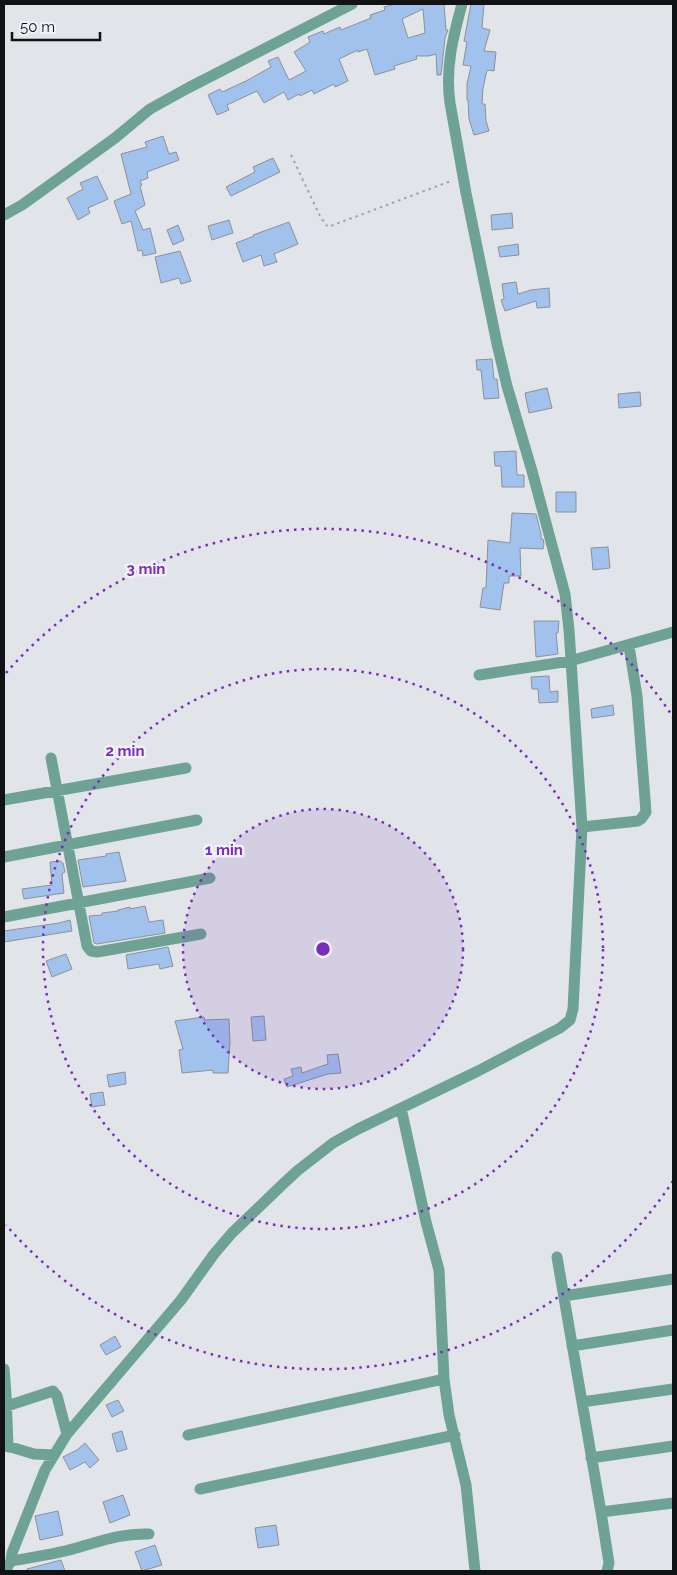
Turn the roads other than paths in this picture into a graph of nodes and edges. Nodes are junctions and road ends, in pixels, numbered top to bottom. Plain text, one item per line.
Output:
1 (352, 4) edge
2 (462, 4) edge
3 (4, 215) edge
4 (673, 632) edge
5 (629, 646) junction
6 (570, 661) junction
7 (479, 675) dead end
8 (51, 758) dead end
9 (186, 768) dead end
10 (57, 790) junction
11 (4, 800) edge
12 (197, 820) dead end
13 (582, 827) junction
14 (68, 845) junction
15 (4, 857) edge
16 (210, 878) dead end
17 (79, 902) junction
18 (4, 916) edge
19 (201, 934) dead end
20 (401, 1108) junction
21 (557, 1258) dead end
22 (673, 1279) edge
23 (564, 1296) junction
24 (673, 1330) edge
25 (572, 1346) junction
26 (4, 1369) edge
27 (444, 1379) junction
28 (673, 1389) edge
29 (582, 1402) junction
30 (7, 1406) junction
31 (67, 1434) junction
32 (188, 1435) dead end
33 (454, 1435) junction
34 (6, 1446) edge
35 (673, 1446) edge
36 (53, 1455) junction
37 (592, 1458) junction
38 (200, 1489) dead end
39 (673, 1503) edge
40 (601, 1512) junction
41 (149, 1534) dead end
42 (8, 1566) edge
43 (475, 1571) edge
44 (607, 1571) edge

1 - 3 street
2 - 6 street
4 - 5 street
5 - 6 street
5 - 13 street
6 - 7 street
6 - 13 street
8 - 10 street
9 - 10 street
10 - 11 street
10 - 14 street
12 - 14 street
13 - 20 street
14 - 15 street
14 - 17 street
16 - 17 street
17 - 18 street
17 - 19 street
20 - 27 street
20 - 31 street
21 - 23 street
22 - 23 street
23 - 25 street
24 - 25 street
25 - 29 street
26 - 30 street
27 - 32 street
27 - 33 street
28 - 29 street
29 - 37 street
30 - 31 street
30 - 34 street
31 - 36 street
33 - 38 street
33 - 43 street
34 - 36 street
35 - 37 street
36 - 42 street
37 - 40 street
39 - 40 street
40 - 44 street
41 - 42 street

